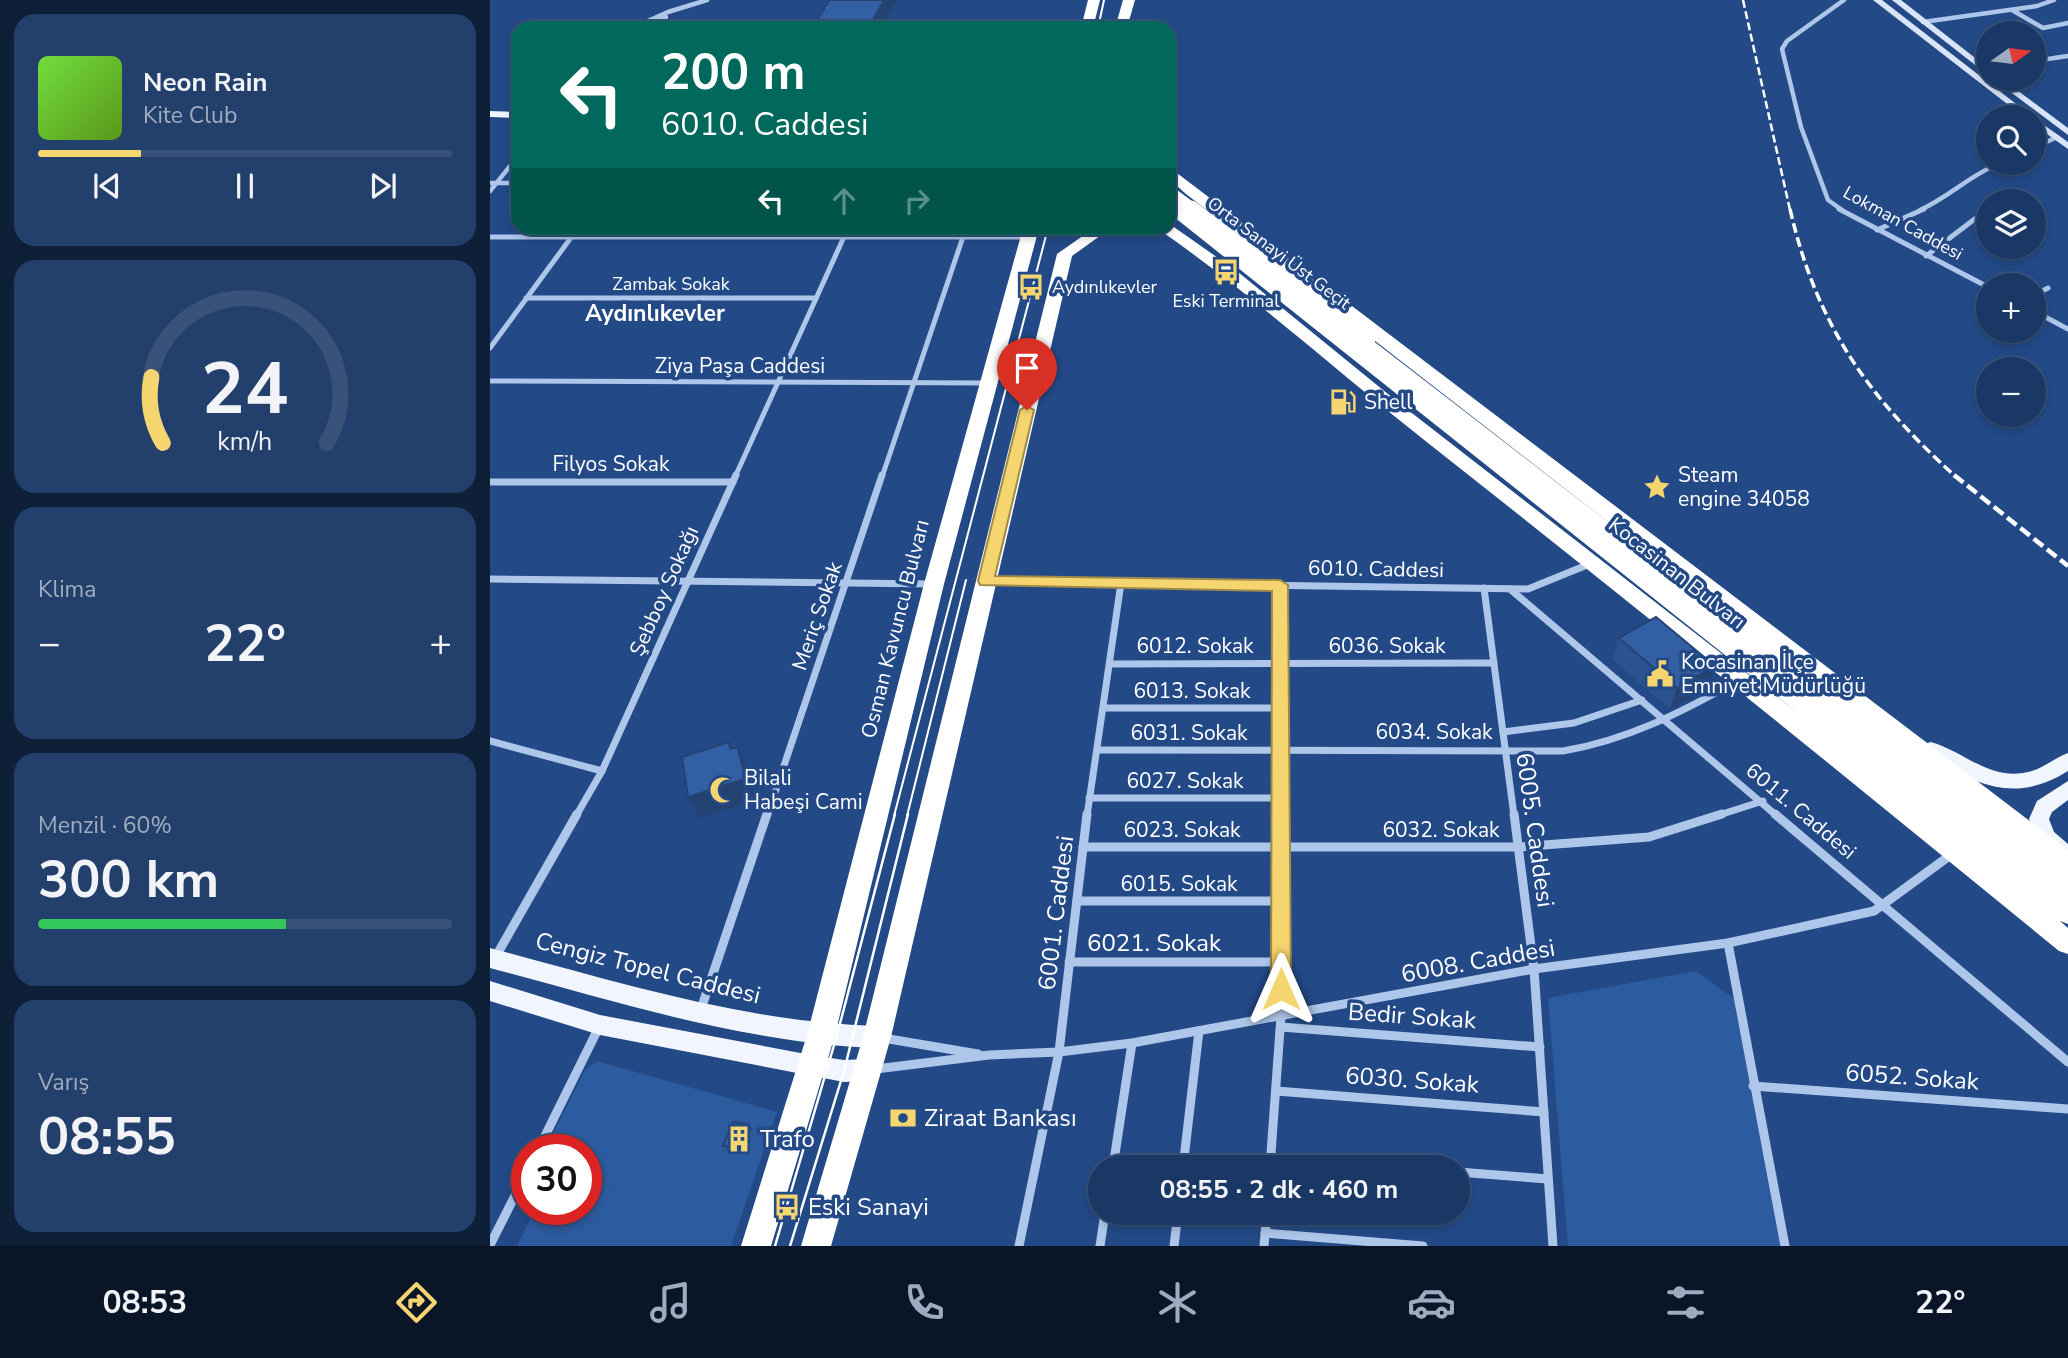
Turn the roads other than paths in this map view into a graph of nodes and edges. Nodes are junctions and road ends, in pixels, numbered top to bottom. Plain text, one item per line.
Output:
1 (687, 0) edge
2 (707, 0) edge
3 (1094, 0) edge
4 (1117, 0) edge
5 (1129, 0) edge
6 (1844, 0) edge
7 (1877, 0) edge
8 (1896, 0) edge
9 (2054, 0) edge
10 (689, 6) junction
11 (2011, 10) junction
12 (648, 21) edge
13 (660, 21) edge
14 (1089, 21) edge
15 (1112, 21) edge
16 (1123, 21) edge
17 (1923, 22) junction
18 (2068, 23) edge
19 (2068, 56) edge
20 (2046, 59) edge
21 (1976, 62) edge
22 (2014, 91) edge
23 (2013, 105) edge
24 (490, 114) edge
25 (511, 116) edge
26 (490, 124) edge
27 (511, 124) edge
28 (2066, 128) edge
29 (2046, 129) edge
30 (2057, 137) junction
31 (2046, 142) edge
32 (2068, 146) edge
33 (511, 165) edge
34 (1976, 173) edge
35 (1176, 177) edge
36 (490, 183) edge
37 (497, 183) junction
38 (511, 183) edge
39 (490, 191) edge
40 (1176, 198) edge
41 (1176, 199) edge
42 (1208, 204) junction
43 (1176, 211) edge
44 (1976, 218) edge
45 (1877, 230) junction
46 (980, 235) edge
47 (1028, 235) edge
48 (1095, 235) edge
49 (1176, 235) edge
50 (572, 236) junction
51 (963, 236) junction
52 (490, 237) edge
53 (844, 237) junction
54 (1926, 256) junction
55 (1976, 281) edge
56 (526, 298) junction
57 (816, 298) junction
58 (2046, 318) edge
59 (2068, 330) edge
60 (490, 348) edge
61 (1360, 348) junction
62 (490, 381) edge
63 (779, 381) junction
64 (915, 383) junction
65 (990, 383) junction
66 (1436, 407) junction
67 (1512, 435) junction
68 (1488, 481) junction
69 (490, 482) edge
70 (733, 482) junction
71 (1593, 562) junction
72 (490, 579) edge
73 (688, 579) junction
74 (986, 581) junction
75 (847, 582) junction
76 (1121, 583) junction
77 (934, 584) junction
78 (1280, 585) junction
79 (1484, 588) junction
80 (1510, 589) junction
81 (1280, 663) junction
82 (1494, 663) junction
83 (1110, 664) junction
84 (1740, 679) junction
85 (1642, 700) junction
86 (1104, 708) junction
87 (1280, 708) junction
88 (1667, 721) junction
89 (1883, 722) junction
90 (1503, 732) junction
91 (490, 741) edge
92 (1098, 750) junction
93 (1281, 750) junction
94 (1505, 750) junction
95 (2068, 761) edge
96 (601, 771) junction
97 (2068, 789) edge
98 (1089, 798) junction
99 (1281, 798) junction
100 (1763, 801) junction
101 (1083, 847) junction
102 (1281, 847) junction
103 (1518, 847) junction
104 (1955, 851) junction
105 (2068, 856) edge
106 (2068, 864) edge
107 (2068, 888) edge
108 (1077, 901) junction
109 (1281, 901) junction
110 (1885, 904) junction
111 (2068, 913) edge
112 (1728, 943) junction
113 (2068, 943) edge
114 (492, 958) edge
115 (1069, 962) junction
116 (1281, 962) junction
117 (1534, 969) junction
118 (490, 991) edge
119 (699, 1014) junction
120 (1281, 1016) junction
121 (600, 1025) junction
122 (1280, 1027) junction
123 (1199, 1031) junction
124 (821, 1035) junction
125 (877, 1037) junction
126 (1132, 1044) junction
127 (1539, 1047) junction
128 (1059, 1052) junction
129 (989, 1055) junction
130 (2068, 1062) edge
131 (811, 1066) junction
132 (868, 1070) junction
133 (1753, 1086) junction
134 (1276, 1091) junction
135 (2068, 1109) edge
136 (1544, 1112) junction
137 (546, 1134) edge
138 (1114, 1155) edge
139 (1184, 1155) edge
140 (1271, 1155) edge
141 (1470, 1173) edge
142 (1548, 1179) junction
143 (511, 1204) edge
144 (1103, 1225) edge
145 (1177, 1225) edge
146 (1265, 1225) edge
147 (1265, 1233) junction
148 (490, 1245) edge
149 (756, 1246) edge
150 (816, 1246) edge
151 (1019, 1246) edge
152 (1100, 1246) edge
153 (1174, 1246) edge
154 (1264, 1246) edge
155 (1423, 1246) edge
156 (1553, 1246) edge
157 (1785, 1246) edge

1 - 10 street
2 - 10 street
3 - 14 highway
4 - 15 highway
5 - 16 highway
6 - 45 street, Lokman Caddesi
7 - 23 street
8 - 17 street
9 - 11 street
10 - 12 street
10 - 13 street
11 - 17 street
11 - 18 street
17 - 21 street
19 - 20 street
22 - 28 street
24 - 25 main road
26 - 27 main road
29 - 30 street
30 - 31 street
30 - 32 street
33 - 37 street
34 - 45 street
35 - 42 highway
36 - 37 street
37 - 38 street
37 - 39 street
40 - 61 highway, Orta Sanayi Üst Geçit, bridge
41 - 42 highway
42 - 67 highway
43 - 61 highway, Orta Sanayi Üst Geçit
44 - 54 street
45 - 54 street, Lokman Caddesi
46 - 51 street
47 - 65 highway, Osman Kavuncu Bulvarı
48 - 74 highway
49 - 68 highway
50 - 52 street
50 - 53 street
50 - 56 street
51 - 53 street
51 - 64 street, Meriç Sokak
53 - 57 street, Şebboy Sokağı
54 - 55 street, Lokman Caddesi
56 - 57 street, Zambak Sokak
56 - 60 street
57 - 63 street, Şebboy Sokağı
58 - 59 street
61 - 66 highway, Kocasinan Bulvarı
62 - 63 street, Ziya Paşa Caddesi
63 - 64 street, Ziya Paşa Caddesi
63 - 70 street, Şebboy Sokağı
64 - 65 street, Ziya Paşa Caddesi
64 - 75 street, Meriç Sokak
65 - 77 highway, Osman Kavuncu Bulvarı
66 - 67 highway
66 - 68 highway
66 - 107 highway, Kocasinan Bulvarı
66 - 111 highway, Kocasinan Bulvarı
67 - 89 highway
68 - 71 highway
69 - 70 street, Filyos Sokak
70 - 73 street, Şebboy Sokağı
71 - 80 street, 6010. Caddesi
71 - 84 highway
72 - 73 street
73 - 75 street
73 - 96 street, Şebboy Sokağı
74 - 76 street, 6010. Caddesi
74 - 125 highway
75 - 77 street
75 - 119 street, Meriç Sokak
76 - 78 street, 6010. Caddesi
76 - 83 street, 6001. Caddesi
77 - 124 highway, Osman Kavuncu Bulvarı
78 - 79 street, 6010. Caddesi
78 - 81 street
79 - 80 street, 6010. Caddesi
79 - 82 street, 6005. Caddesi
80 - 85 street, 6011. Caddesi
81 - 82 street, 6036. Sokak
81 - 83 street, 6012. Sokak
81 - 87 street
82 - 90 street, 6005. Caddesi
83 - 86 street, 6001. Caddesi
84 - 88 street, 6034. Sokak
84 - 104 highway
85 - 88 street, 6011. Caddesi
85 - 90 street
86 - 87 street, 6013. Sokak
86 - 92 street, 6001. Caddesi
87 - 93 street
88 - 94 street, 6034. Sokak
88 - 100 street, 6011. Caddesi
89 - 95 main road
89 - 106 highway
90 - 94 street, 6005. Caddesi
91 - 96 street
92 - 93 street, 6031. Sokak
92 - 98 street, 6001. Caddesi
93 - 94 street, 6034. Sokak
93 - 99 street
94 - 103 street, 6005. Caddesi
96 - 114 street, Şebboy Sokağı
97 - 105 main road
98 - 99 street, 6027. Sokak
98 - 101 street, 6001. Caddesi
99 - 102 street
100 - 103 street, 6032. Sokak
100 - 110 street, 6011. Caddesi
101 - 102 street, 6023. Sokak
101 - 108 street, 6001. Caddesi
102 - 103 street, 6032. Sokak
102 - 109 street
103 - 117 street, 6005. Caddesi
104 - 110 street, 6008. Caddesi
104 - 113 highway
108 - 109 street, 6015. Sokak
108 - 115 street, 6001. Caddesi
109 - 116 street
110 - 112 street, 6008. Caddesi
110 - 130 street, 6011. Caddesi
112 - 117 street, 6008. Caddesi
112 - 133 street
114 - 119 main road, Cengiz Topel Caddesi
115 - 116 street, 6021. Sokak
115 - 128 street, 6001. Caddesi
116 - 120 street
117 - 120 street, 6008. Caddesi
117 - 127 street, 6005. Caddesi
118 - 121 main road
119 - 124 main road, Cengiz Topel Caddesi
120 - 122 street
120 - 123 street, 6008. Caddesi
121 - 131 main road
121 - 137 street
122 - 127 street, Bedir Sokak
122 - 134 street
123 - 126 street, 6008. Caddesi
123 - 139 street
124 - 125 main road, Cengiz Topel Caddesi
124 - 131 highway, Osman Kavuncu Bulvarı
125 - 129 street
125 - 132 highway
126 - 128 street, 6008. Caddesi
126 - 138 street
127 - 136 street, 6005. Caddesi
128 - 129 street, 6008. Caddesi
128 - 151 street, 6001. Caddesi
129 - 132 street
131 - 132 main road
131 - 149 highway, Osman Kavuncu Bulvarı
132 - 150 highway
133 - 135 street, 6052. Sokak
133 - 157 street
134 - 136 street, 6030. Sokak
134 - 140 street
136 - 142 street, 6005. Caddesi
141 - 142 street
142 - 156 street, 6005. Caddesi
143 - 148 street
144 - 152 street
145 - 153 street
146 - 147 street
147 - 154 street
147 - 155 street

